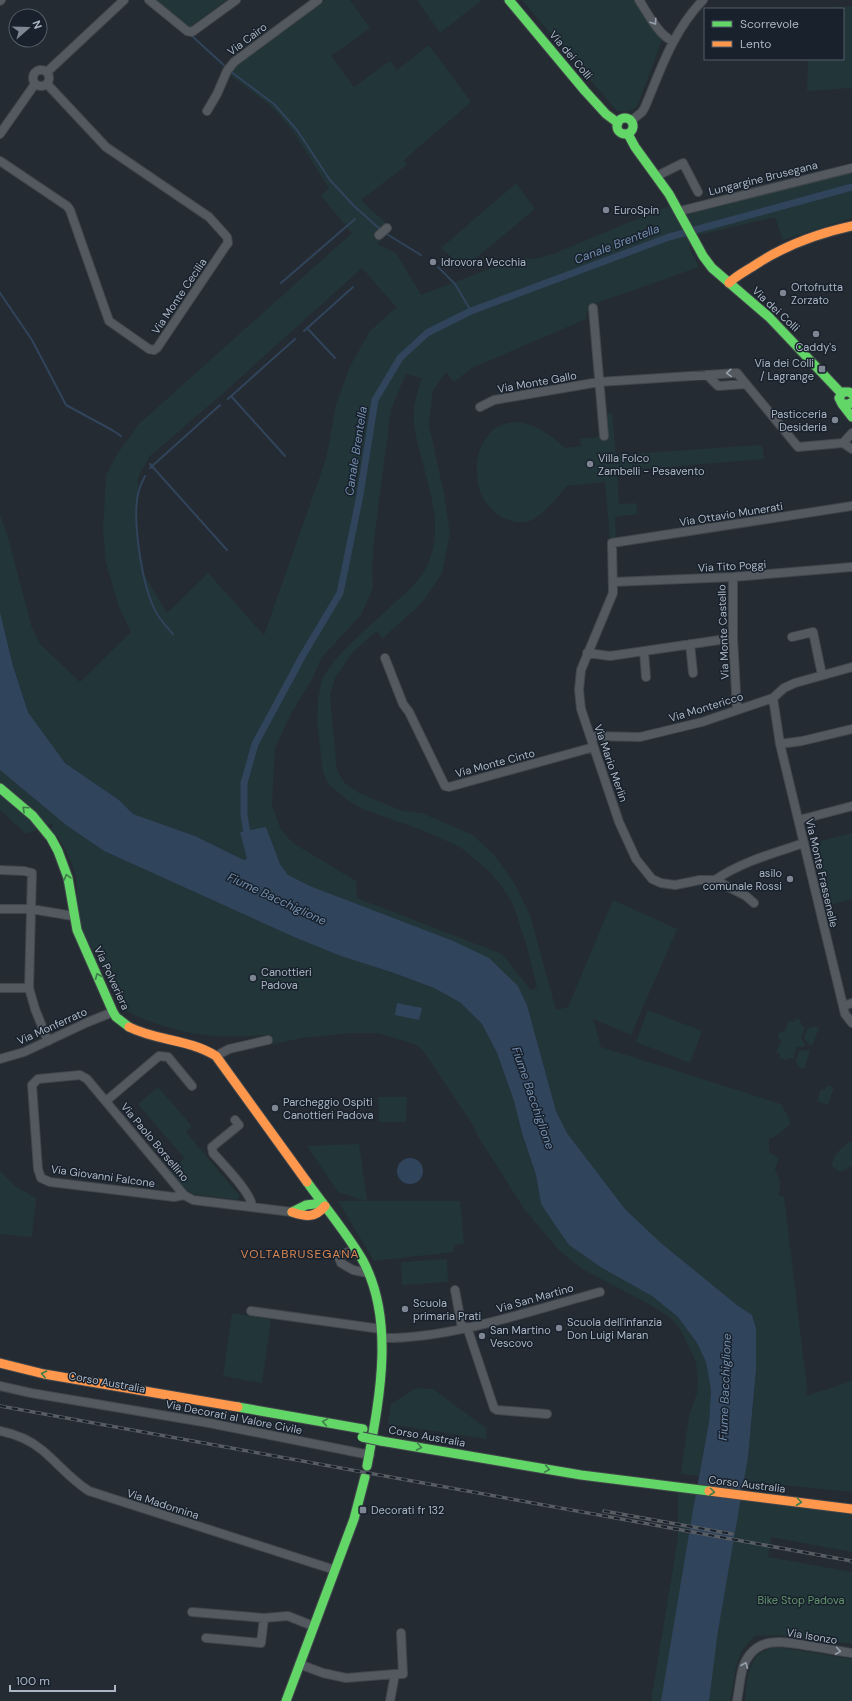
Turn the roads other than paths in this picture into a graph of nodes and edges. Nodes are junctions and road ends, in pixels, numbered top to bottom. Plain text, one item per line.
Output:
1 (124, 0) edge
2 (149, 0) edge
3 (236, 0) edge
4 (318, 0) edge
5 (509, 0) edge
6 (639, 0) edge
7 (703, 0) edge
8 (673, 41) junction
9 (47, 84) dead end
10 (207, 111) dead end
11 (631, 121) junction
12 (618, 123) junction
13 (0, 134) edge
14 (628, 134) junction
15 (0, 161) edge
16 (852, 168) edge
17 (657, 176) junction
18 (698, 192) dead end
19 (681, 214) junction
20 (852, 226) edge
21 (387, 228) dead end
22 (379, 236) dead end
23 (729, 283) junction
24 (593, 308) dead end
25 (707, 375) junction
26 (599, 382) junction
27 (746, 384) junction
28 (841, 393) junction
29 (852, 394) edge
30 (850, 403) edge
31 (480, 407) dead end
32 (852, 417) edge
33 (852, 433) edge
34 (604, 436) dead end
35 (843, 443) junction
36 (852, 449) edge
37 (852, 506) edge
38 (613, 543) joint
39 (852, 567) edge
40 (733, 577) junction
41 (613, 582) junction
42 (792, 637) dead end
43 (733, 638) junction
44 (690, 644) junction
45 (644, 651) junction
46 (587, 653) junction
47 (385, 658) dead end
48 (852, 667) edge
49 (693, 673) dead end
50 (822, 675) junction
51 (646, 678) dead end
52 (773, 698) junction
53 (737, 710) junction
54 (852, 729) edge
55 (590, 736) junction
56 (780, 744) junction
57 (594, 747) junction
58 (0, 788) edge
59 (852, 806) edge
60 (799, 820) junction
61 (804, 843) junction
62 (0, 870) edge
63 (715, 880) junction
64 (754, 903) dead end
65 (0, 909) edge
66 (31, 909) junction
67 (73, 916) junction
68 (0, 988) edge
69 (29, 988) junction
70 (852, 1003) edge
71 (843, 1006) junction
72 (113, 1012) junction
73 (852, 1023) edge
74 (268, 1040) dead end
75 (48, 1041) junction
76 (216, 1056) junction
77 (0, 1059) edge
78 (192, 1086) dead end
79 (106, 1101) junction
80 (235, 1120) dead end
81 (310, 1185) junction
82 (184, 1195) junction
83 (306, 1205) junction
84 (324, 1205) junction
85 (252, 1207) junction
86 (292, 1212) junction
87 (314, 1216) junction
88 (335, 1220) junction
89 (355, 1250) junction
90 (368, 1273) junction
91 (455, 1290) dead end
92 (600, 1292) dead end
93 (251, 1311) dead end
94 (465, 1328) junction
95 (381, 1334) junction
96 (0, 1363) edge
97 (0, 1372) edge
98 (0, 1386) edge
99 (547, 1414) dead end
100 (0, 1431) edge
101 (363, 1433) junction
102 (381, 1436) junction
103 (370, 1455) junction
104 (549, 1460) dead end
105 (367, 1466) dead end
106 (621, 1470) dead end
107 (365, 1477) dead end
108 (674, 1482) junction
109 (746, 1486) dead end
110 (852, 1508) edge
111 (335, 1570) junction
112 (192, 1612) dead end
113 (264, 1618) junction
114 (313, 1626) junction
115 (401, 1633) dead end
116 (206, 1638) dead end
117 (852, 1653) edge
118 (299, 1664) junction
119 (395, 1674) junction
120 (286, 1701) edge
121 (390, 1701) edge
122 (737, 1701) edge

1 - 13 street
2 - 3 street
4 - 10 street, Via Cairo
5 - 12 main road, Via dei Colli
6 -> 8 street
7 - 8 street
8 - 11 street
9 - 15 street, Via Monte Cecilia
11 - 12 main road
11 - 14 main road
12 - 14 main road, Via dei Colli
14 - 17 main road, Via dei Colli
16 - 19 street, Lungargine Brusegana
17 - 18 street
17 - 19 main road, Via dei Colli
19 - 23 main road, Via dei Colli
20 - 23 main road
21 - 22 street
23 - 28 main road, Via dei Colli
24 - 26 street
25 - 26 street, Via Monte Gallo
25 - 27 street
27 -> 25 street, Via Monte Gallo
26 - 31 street, Via Monte Gallo
26 - 34 street
27 - 35 street, Via Monte Gallo
28 - 29 main road
28 - 30 main road
30 - 32 main road
33 - 35 street
35 - 36 street
37 - 38 street, Via Ottavio Munerati
38 - 41 street, Via Mario Merlin
39 - 40 street, Via Tito Poggi
40 - 41 street, Via Tito Poggi
40 - 43 street, Via Monte Castello
41 - 46 street, Via Mario Merlin
42 - 50 street
43 - 44 street
43 - 53 street, Via Monte Castello
44 - 45 street
44 - 49 street
45 - 46 street
45 - 51 street
46 - 55 street, Via Mario Merlin
47 - 57 street, Via Monte Cinto
48 - 50 street, Via Montericco
50 - 52 street, Via Montericco
52 - 53 street, Via Montericco
52 - 56 street, Via Monte Frassenelle
53 - 55 street, Via Montericco
54 - 56 street
55 - 57 street, Via Mario Merlin
56 - 60 street, Via Monte Frassenelle
57 - 63 street, Via Mario Merlin
67 -> 58 main road, Via Polveriera
59 - 60 street
60 - 61 street, Via Monte Frassenelle
61 - 63 street
61 - 71 street, Via Monte Frassenelle
62 - 66 street
63 - 64 street, Via Mario Merlin
65 - 66 street
66 - 67 street
66 - 69 street
72 -> 67 main road, Via Polveriera
68 - 69 street
69 - 75 street
70 - 71 street
71 - 73 street
72 - 75 street, Via Monferrato
72 - 76 main road, Via Polveriera
74 - 76 street
75 - 77 street, Via Monferrato
76 - 81 main road, Via Polveriera
78 - 79 street, Via Paolo Borsellino
79 - 82 street, Via Paolo Borsellino
79 - 82 street, Via Giovanni Falcone
80 - 85 street
81 - 83 main road
81 - 84 main road
82 - 85 street, Via Giovanni Falcone
83 - 84 main road
83 - 86 main road
84 - 87 main road
84 - 88 main road
85 - 86 street, Via Giovanni Falcone
86 - 87 main road
87 - 88 street
88 - 89 main road
89 - 90 main road
89 - 90 street
90 - 95 main road
91 - 94 street
92 - 94 street, Via San Martino
93 - 95 street
94 - 95 street, Via San Martino
94 - 99 street
95 - 103 main road
101 -> 96 main road, Corso Australia
97 - 101 main road, Corso Australia
98 - 103 street, Via Decorati al Valore Civile
100 - 111 street, Via Madonnina
101 - 102 main road, Corso Australia, bridge
102 - 104 main road, Corso Australia
102 -> 108 main road, Corso Australia
103 - 105 main road
106 - 108 main road, Corso Australia
107 - 111 main road
108 - 109 main road, Corso Australia
108 -> 110 main road, Corso Australia
111 - 114 main road
112 - 113 street
113 - 114 street
113 - 116 street
114 - 118 main road
115 - 119 street
122 -> 117 street, Via Isonzo
118 - 119 street
118 - 120 main road
119 - 121 street

